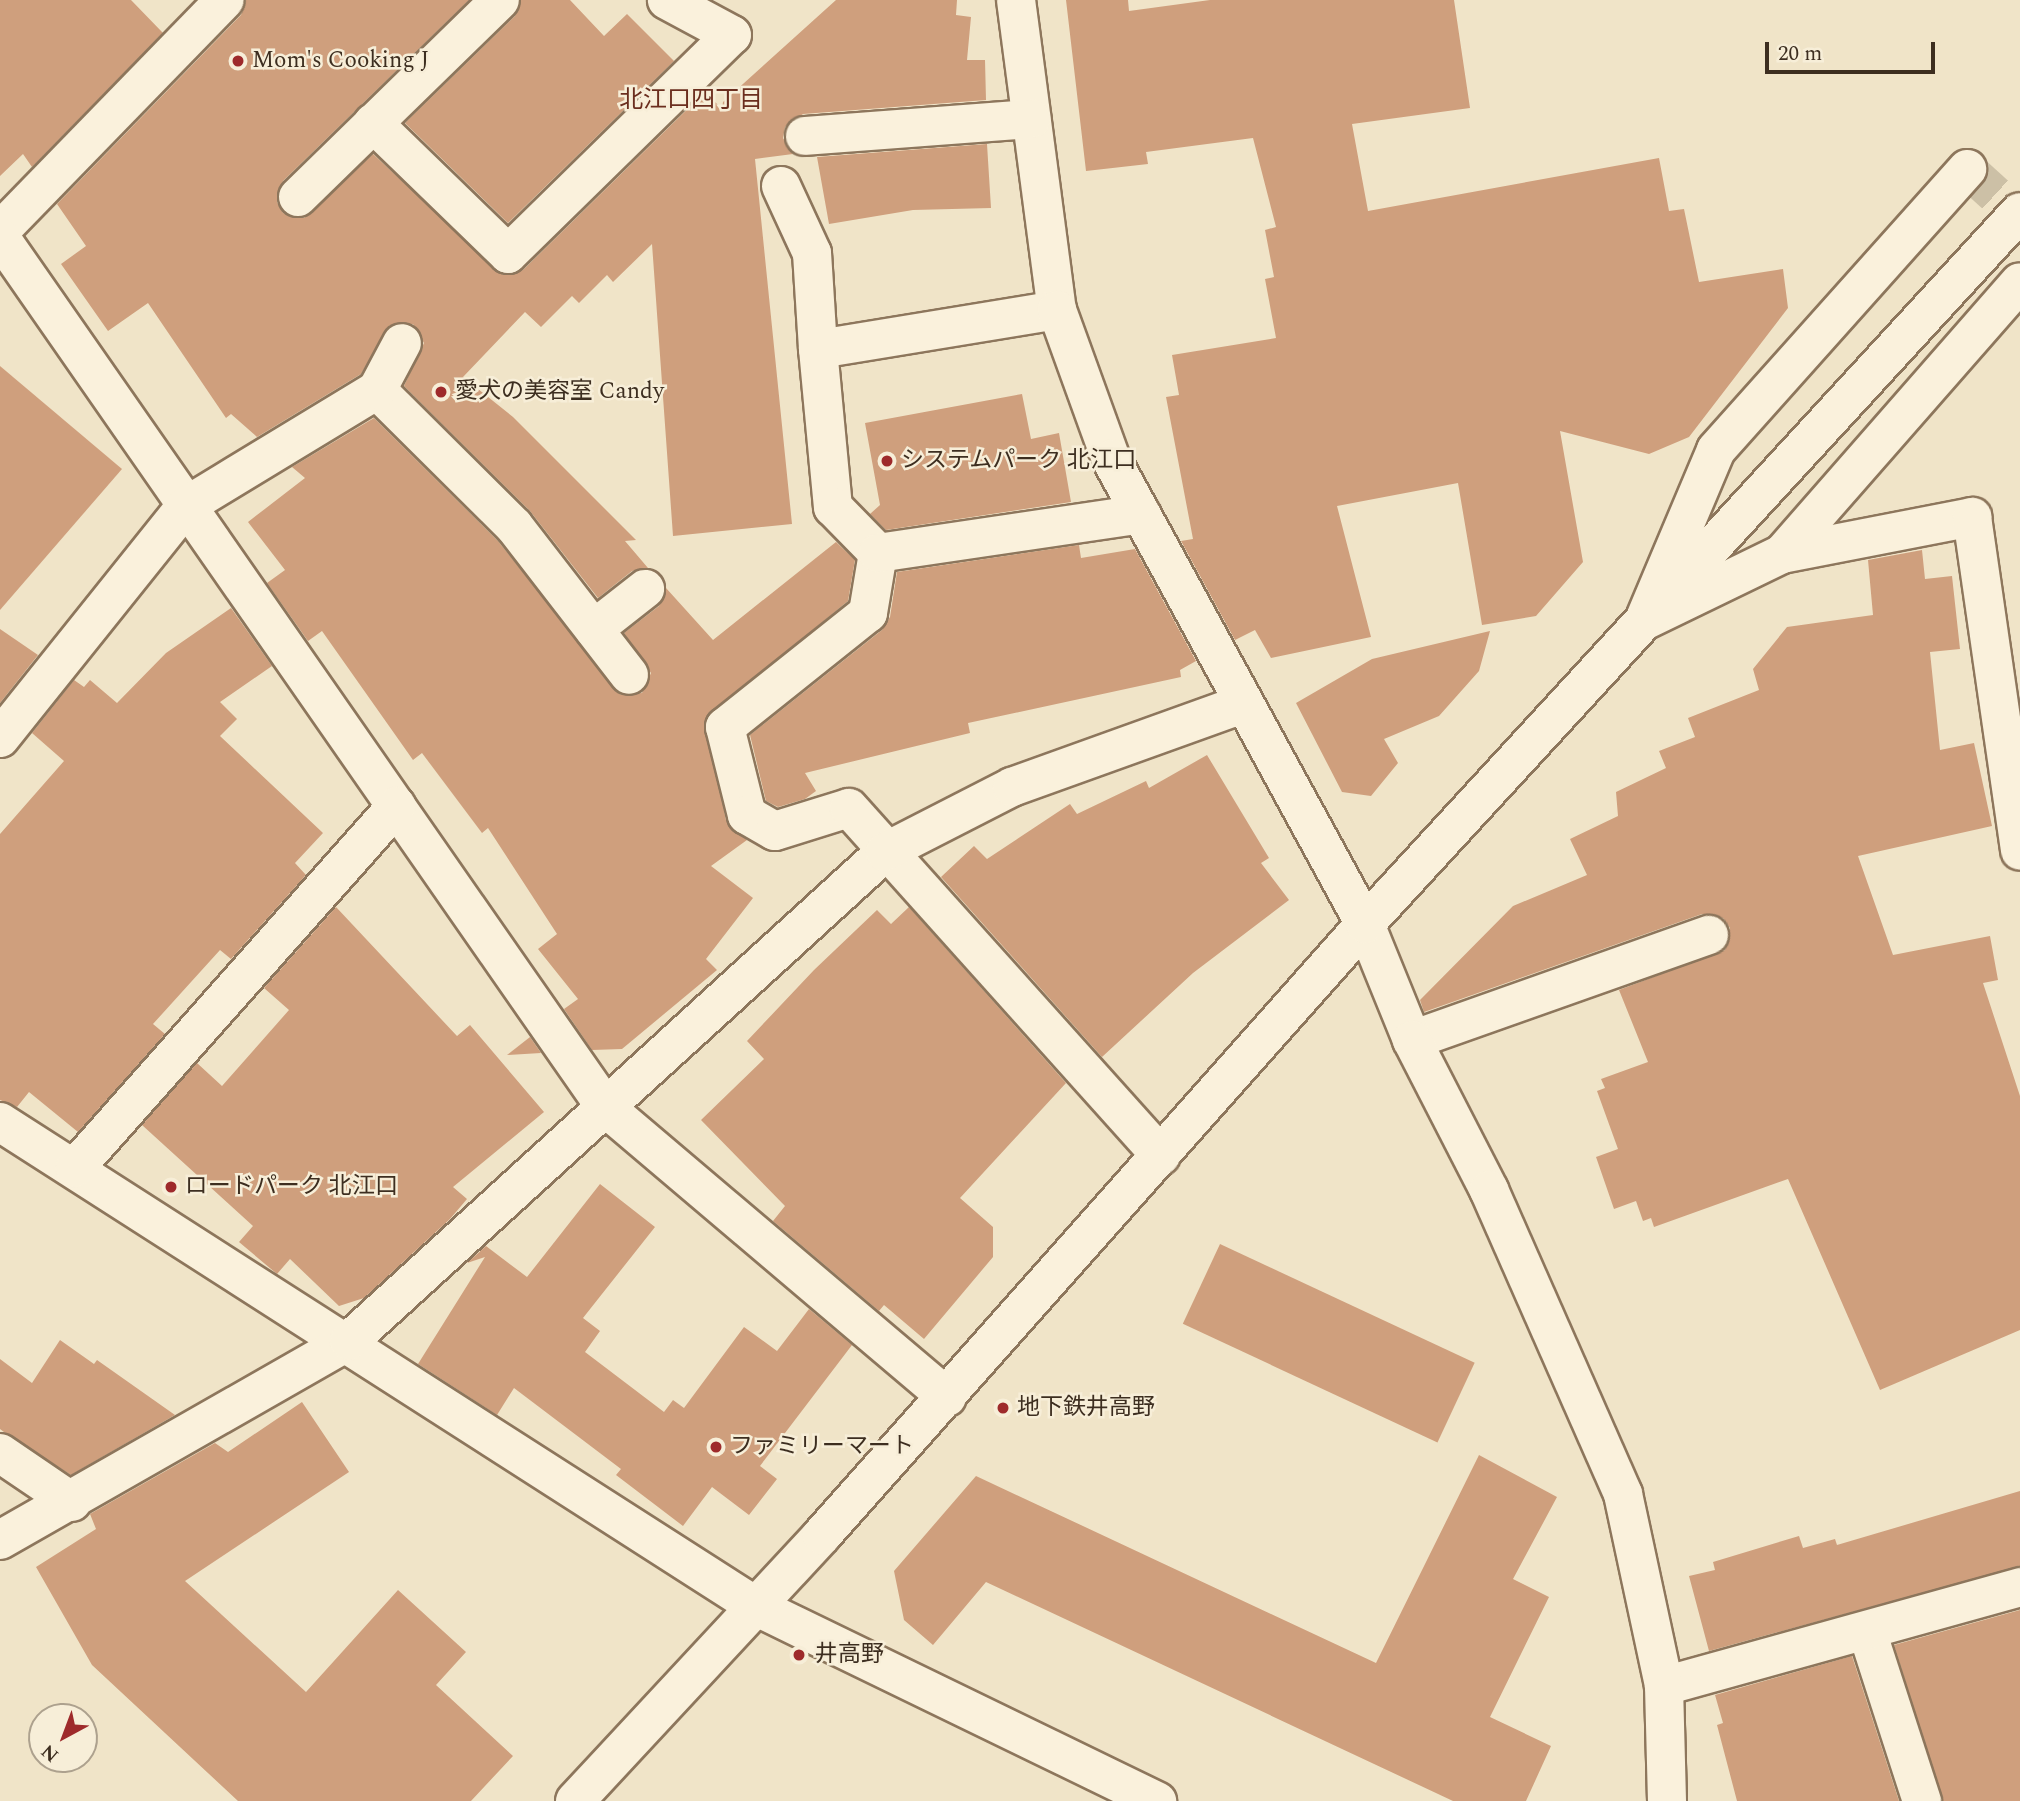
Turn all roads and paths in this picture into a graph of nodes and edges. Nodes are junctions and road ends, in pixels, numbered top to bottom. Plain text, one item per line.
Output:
1 (225, 0) edge
2 (500, 0) edge
3 (667, 0) edge
4 (1016, 0) edge
5 (1031, 119) junction
6 (373, 122) junction
7 (805, 136) dead end
8 (1967, 169) dead end
9 (781, 186) dead end
10 (298, 197) dead end
11 (2020, 212) edge
12 (0, 231) edge
13 (0, 237) edge
14 (2020, 282) edge
15 (1057, 310) junction
16 (402, 343) dead end
17 (818, 349) junction
18 (377, 390) junction
19 (186, 506) junction
20 (1140, 514) junction
21 (877, 553) junction
22 (1782, 554) junction
23 (645, 589) dead end
24 (1644, 621) junction
25 (594, 629) junction
26 (629, 674) dead end
27 (1243, 704) junction
28 (0, 738) edge
29 (396, 806) junction
30 (2020, 851) edge
31 (885, 852) junction
32 (1365, 924) junction
33 (1709, 935) dead end
34 (1412, 1040) junction
35 (606, 1108) junction
36 (0, 1122) edge
37 (1160, 1156) junction
38 (75, 1168) junction
39 (349, 1341) junction
40 (947, 1396) junction
41 (0, 1453) edge
42 (72, 1502) junction
43 (0, 1540) edge
44 (2020, 1587) edge
45 (757, 1607) junction
46 (1867, 1632) junction
47 (1664, 1686) junction
48 (575, 1801) edge
49 (1157, 1801) edge
50 (1667, 1801) edge
51 (1922, 1801) edge

1 - 12 street
2 - 6 street
3 - 6 street
4 - 5 street
5 - 7 street
5 - 15 street
6 - 10 street
8 - 24 street
9 - 17 street
11 - 24 street
13 - 19 street
14 - 22 street
15 - 17 street
15 - 20 street
16 - 18 street
17 - 21 street
18 - 19 street
18 - 25 street
19 - 28 street
19 - 29 street
20 - 21 street
20 - 27 street
21 - 31 street
22 - 24 street
22 - 30 street
23 - 25 street
24 - 32 street
25 - 26 street
27 - 31 street
27 - 32 street
29 - 35 street
29 - 38 street
31 - 35 street
31 - 37 street
32 - 34 street
32 - 37 street
33 - 34 street
34 - 47 street
35 - 39 street
35 - 40 street
36 - 38 street
37 - 40 street
38 - 39 street
39 - 42 street
39 - 45 street
40 - 45 street
41 - 42 street
42 - 43 street
44 - 46 street
45 - 48 street
45 - 49 street
46 - 47 street
46 - 51 street
47 - 50 street

